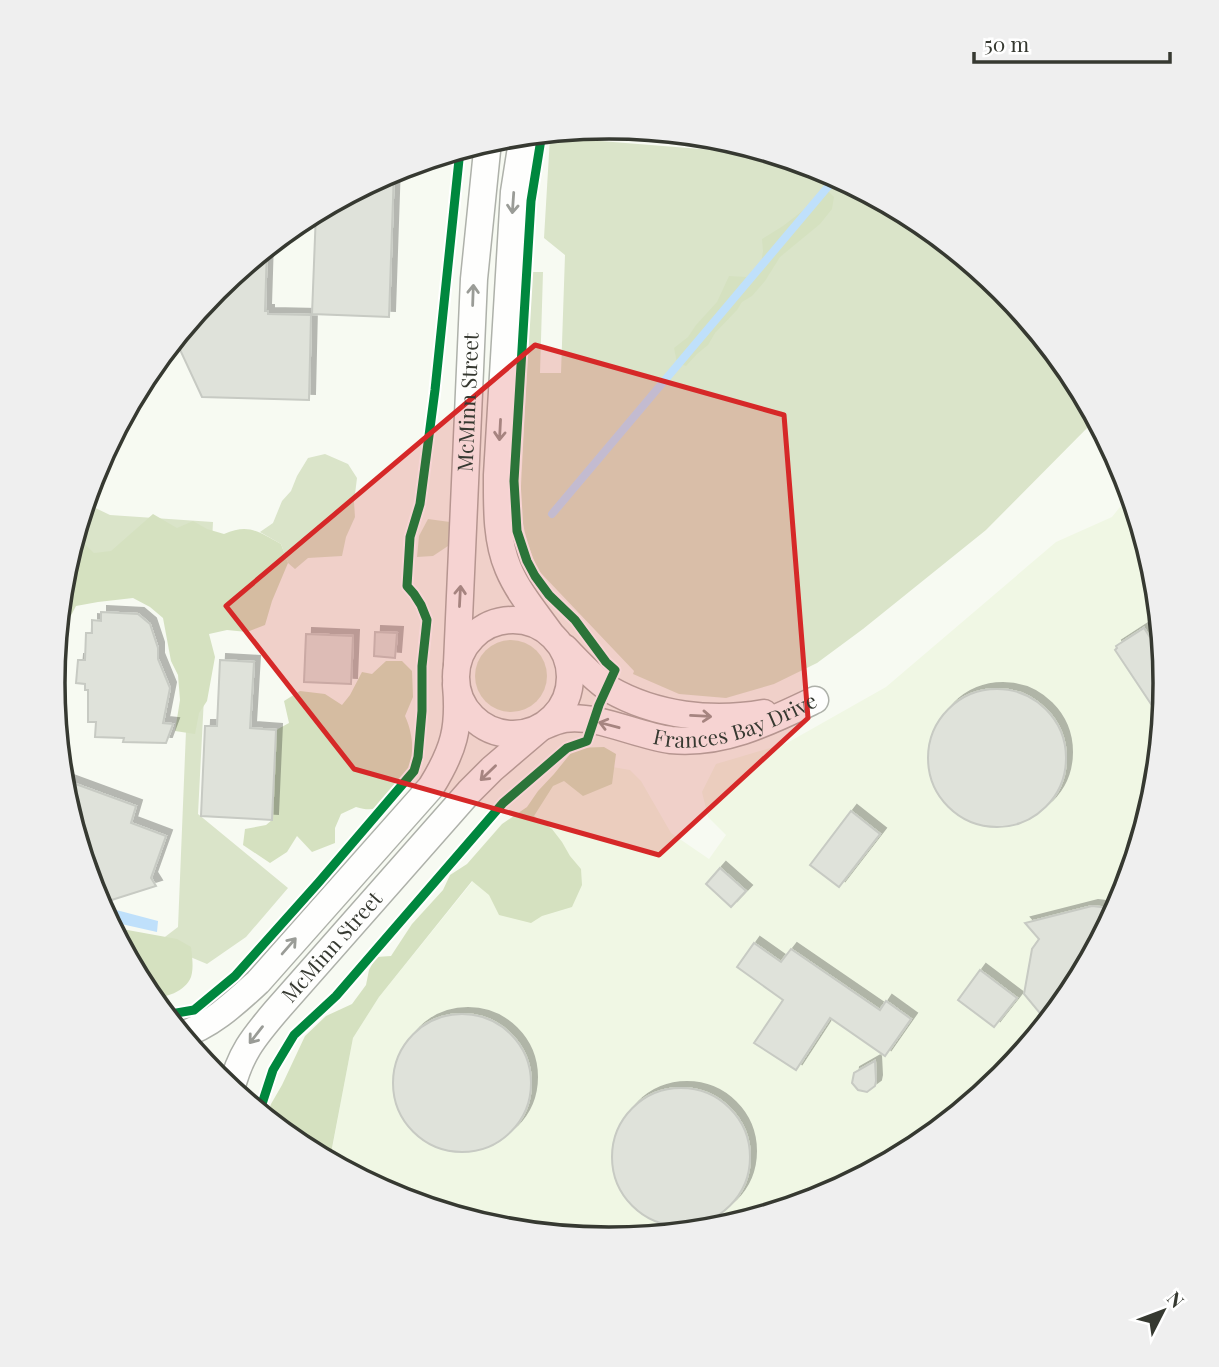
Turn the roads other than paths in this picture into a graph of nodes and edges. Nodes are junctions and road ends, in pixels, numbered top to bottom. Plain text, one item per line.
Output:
1 (521, 146) edge
2 (487, 153) edge
3 (555, 637) junction
4 (457, 674) junction
5 (542, 727) junction
6 (191, 1032) edge
7 (234, 1078) edge

1 -> 3 street, McMinn Street
4 -> 2 street, McMinn Street
3 - 4 street
3 - 5 street
3 -> 5 street, Frances Bay Drive
4 - 5 street
6 -> 4 street, McMinn Street
5 -> 7 street, McMinn Street

